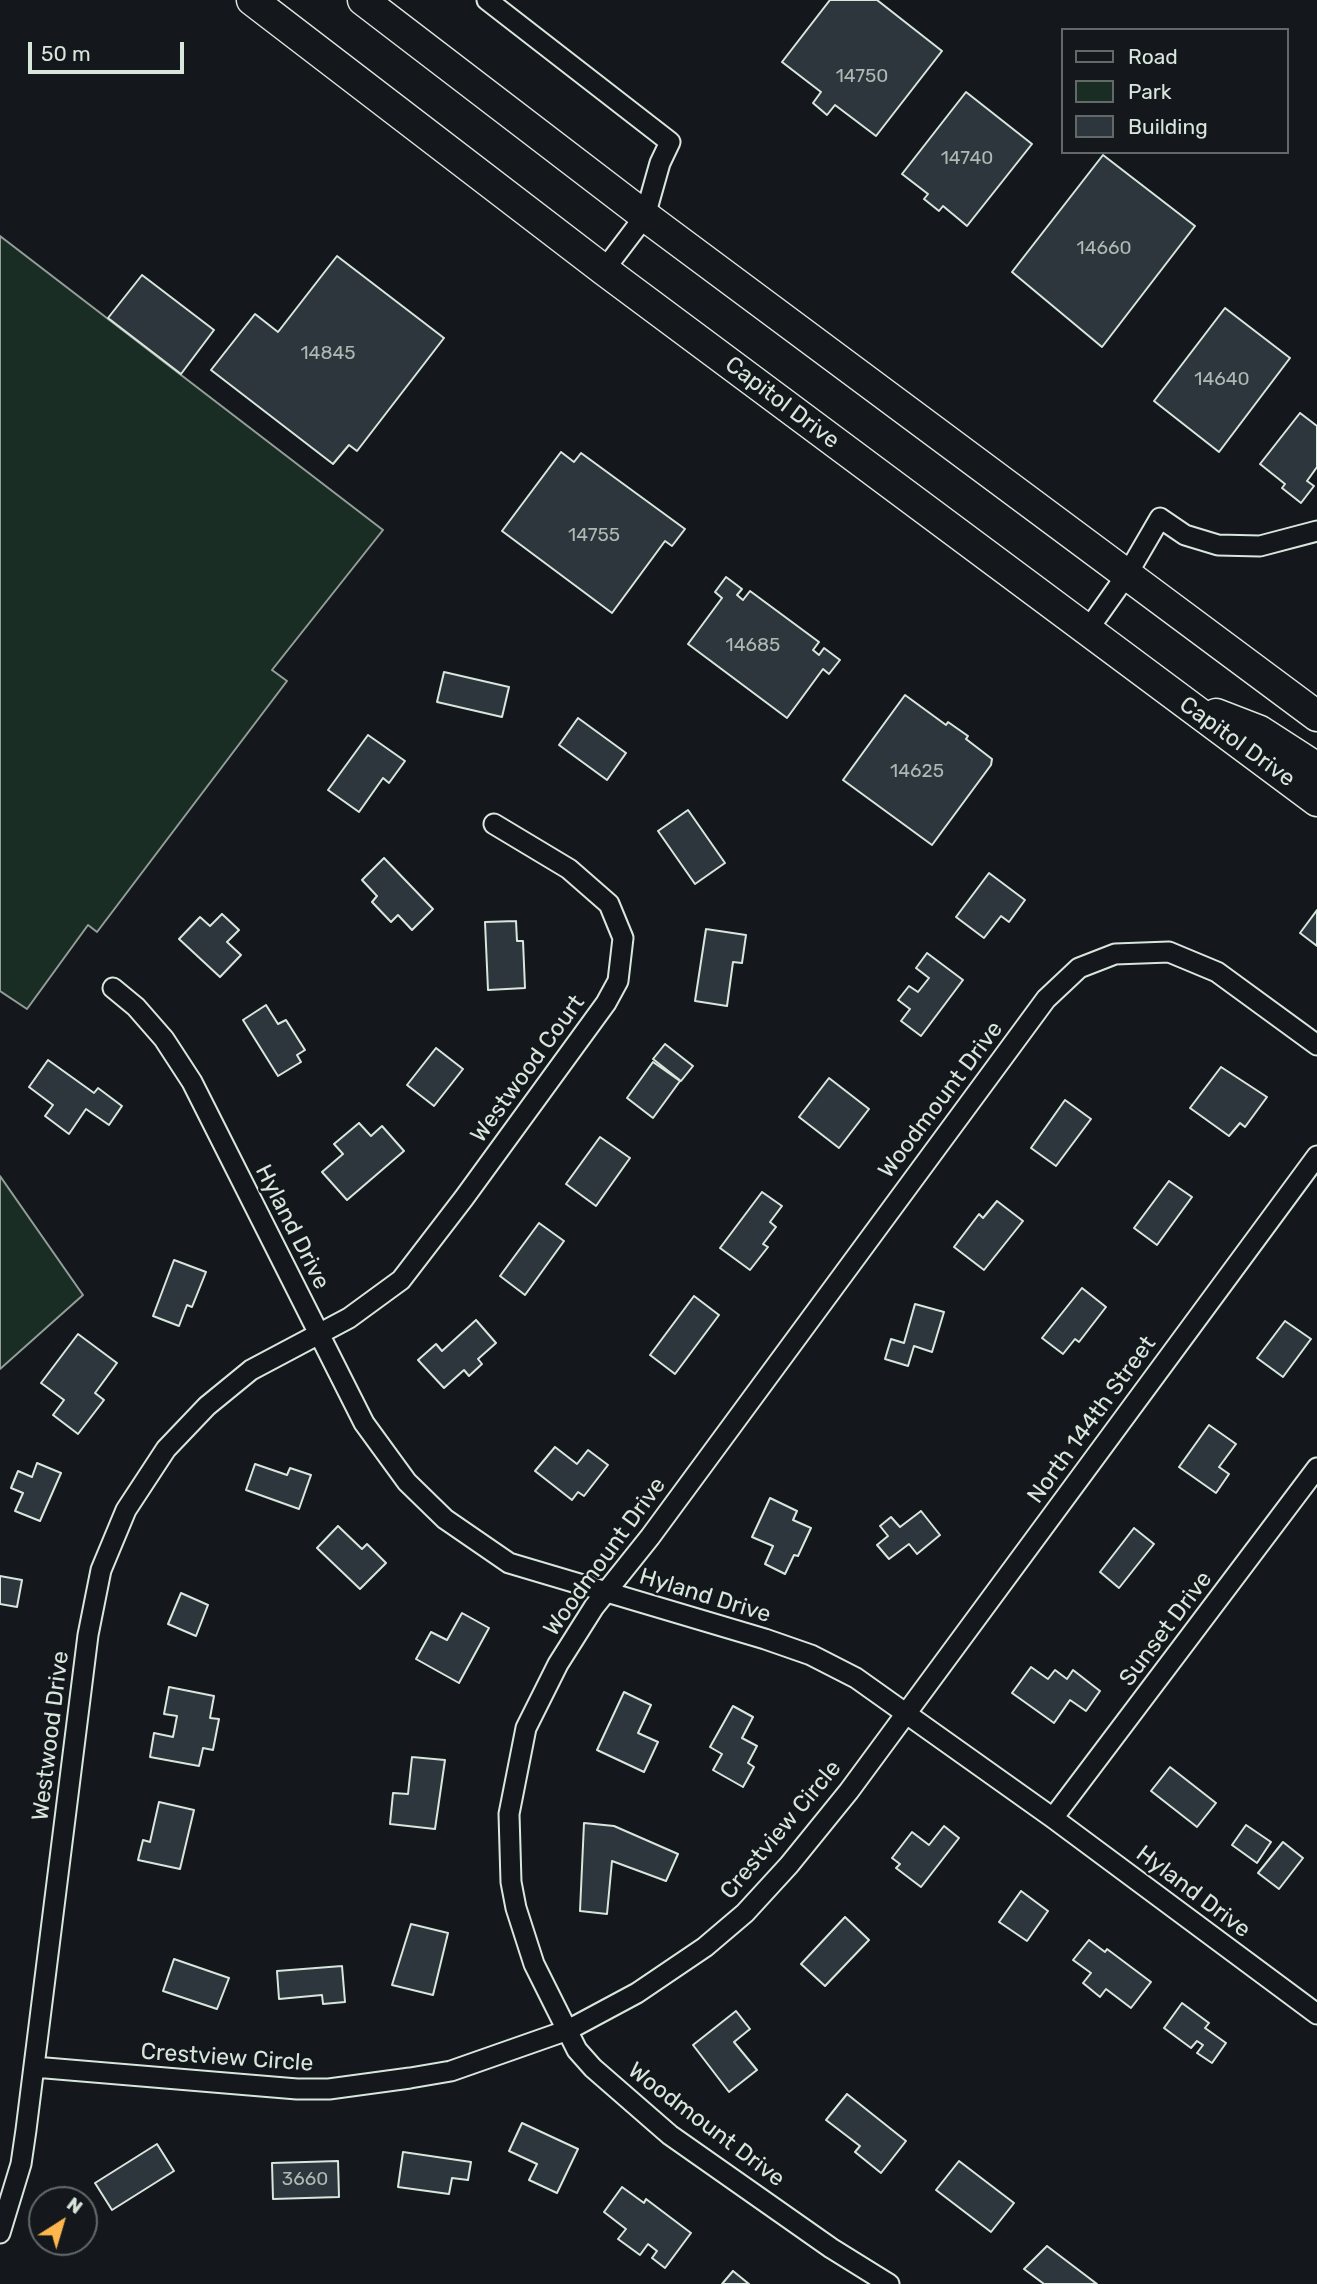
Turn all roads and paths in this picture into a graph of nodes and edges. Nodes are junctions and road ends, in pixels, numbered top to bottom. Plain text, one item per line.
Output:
1 (252, 0) edge
2 (363, 0) edge
3 (487, 0) edge
4 (645, 216) junction
5 (604, 270) junction
6 (1317, 531) edge
7 (1128, 573) junction
8 (1087, 631) junction
9 (1185, 704) junction
10 (1317, 716) edge
11 (1317, 768) edge
12 (1317, 801) edge
13 (494, 824) dead end
14 (113, 988) dead end
15 (1317, 1045) edge
16 (1317, 1156) edge
17 (318, 1333) junction
18 (1317, 1468) edge
19 (607, 1592) junction
20 (907, 1712) junction
21 (1053, 1818) junction
22 (1317, 2014) edge
23 (568, 2030) junction
24 (34, 2067) junction
25 (0, 2233) edge
26 (889, 2284) edge

1 - 5 main road, Capitol Drive
2 - 4 main road
3 - 4 street
4 - 5 street
4 - 7 main road
5 - 8 main road, Capitol Drive
6 - 7 street
7 - 8 street
7 - 10 main road
8 - 9 main road, Capitol Drive
9 - 11 main road
9 - 12 main road, Capitol Drive
13 - 17 street, Westwood Court
14 - 17 street, Hyland Drive
15 - 19 street, Woodmount Drive
16 - 20 street, North 144th Street
17 - 19 street, Hyland Drive
17 - 24 street, Westwood Drive
18 - 21 street, Sunset Drive
19 - 20 street, Hyland Drive
19 - 23 street, Woodmount Drive
20 - 21 street, Hyland Drive
20 - 23 street, Crestview Circle
21 - 22 street, Hyland Drive
23 - 24 street, Crestview Circle
23 - 26 street, Woodmount Drive
24 - 25 street, Westwood Drive

